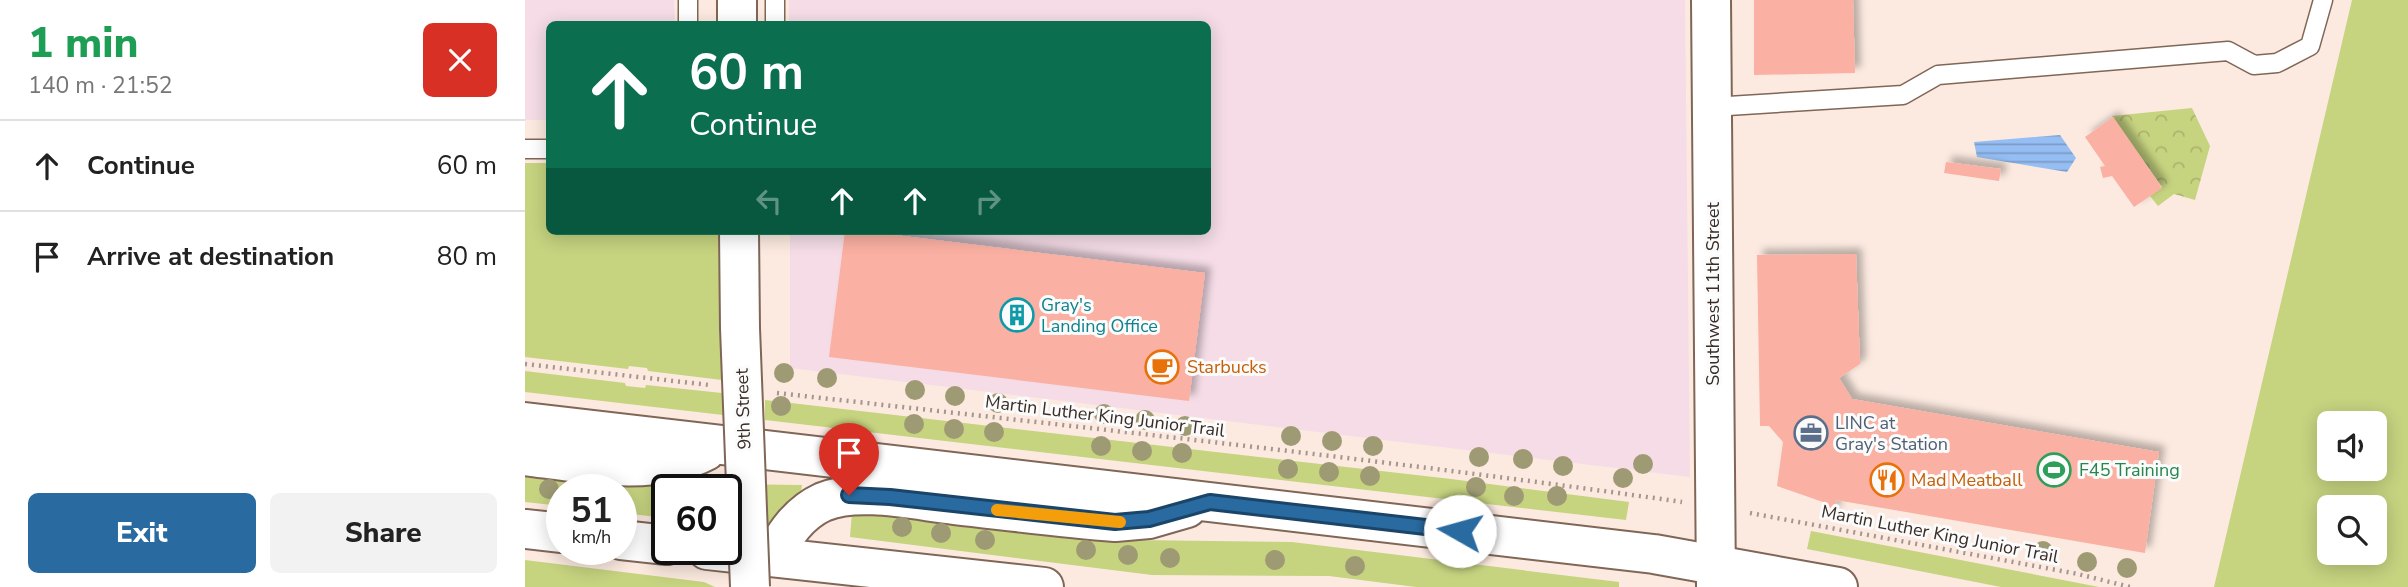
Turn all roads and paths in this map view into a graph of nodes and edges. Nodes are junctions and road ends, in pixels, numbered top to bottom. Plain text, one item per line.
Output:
1 (688, 0) edge
2 (737, 0) edge
3 (775, 0) edge
4 (1711, 0) edge
5 (2323, 0) edge
6 (688, 21) edge
7 (737, 21) edge
8 (775, 21) edge
9 (1712, 107) junction
10 (525, 149) edge
11 (546, 149) edge
12 (739, 235) edge
13 (525, 364) edge
14 (722, 386) dead end
15 (764, 391) dead end
16 (525, 422) edge
17 (717, 445) junction
18 (525, 456) edge
19 (1210, 502) junction
20 (1681, 502) dead end
21 (1745, 513) dead end
22 (525, 529) edge
23 (546, 531) edge
24 (742, 553) edge
25 (773, 556) junction
26 (1716, 575) edge
27 (750, 587) edge
28 (1044, 587) edge
29 (1838, 587) edge
30 (2130, 587) edge

1 - 6 lane
2 - 7 main road
3 - 8 lane
4 - 9 main road, Southwest 11th Street
5 - 9 lane
9 - 26 main road, Southwest 11th Street
10 - 11 lane
12 - 27 main road, 9th Street, bridge
13 - 14 path
15 - 20 path, Martin Luther King Junior Trail
16 - 17 main road
17 - 18 main road
17 - 19 main road
19 - 25 main road
19 - 26 main road
21 - 30 path, Martin Luther King Junior Trail
22 - 23 main road
24 - 25 main road
25 - 28 main road
26 - 29 main road

